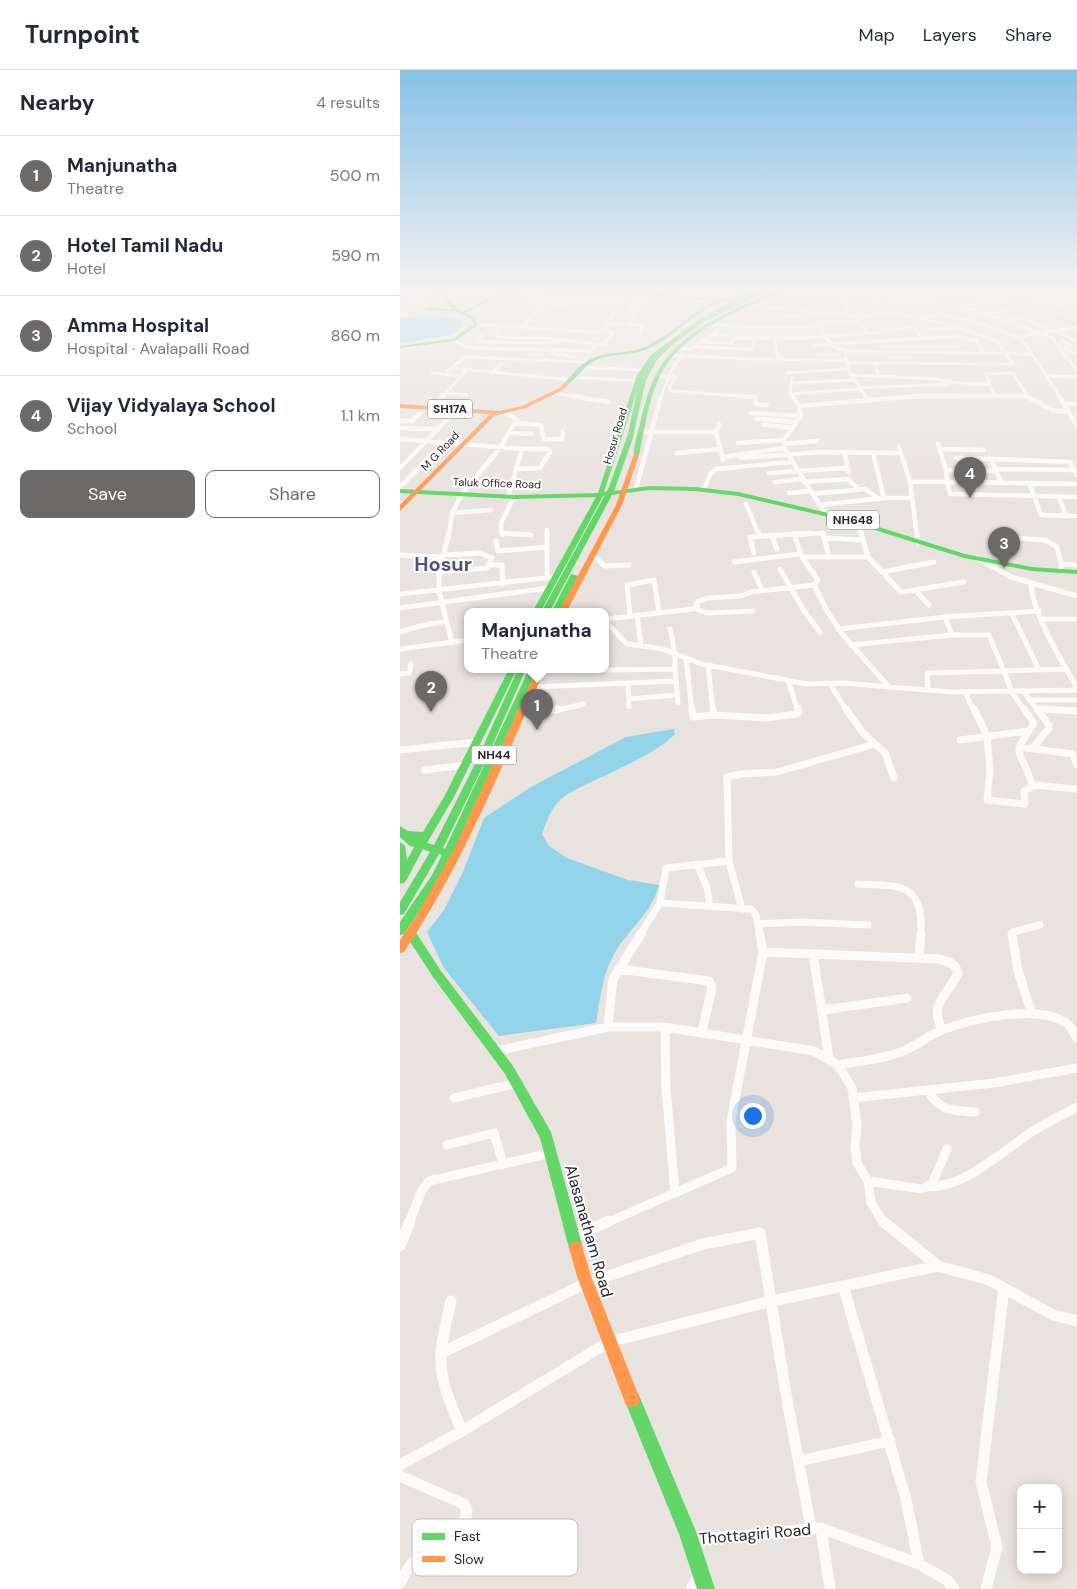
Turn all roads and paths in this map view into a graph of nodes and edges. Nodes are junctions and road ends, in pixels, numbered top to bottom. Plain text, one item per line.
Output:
1 (462, 360) edge
2 (535, 360) edge
3 (577, 360) edge
4 (592, 360) edge
5 (651, 360) edge
6 (663, 360) edge
7 (669, 360) edge
8 (792, 360) edge
9 (798, 360) joint
10 (960, 360) edge
11 (1010, 360) edge
12 (1035, 360) edge
13 (1070, 360) edge
14 (845, 361) junction
15 (585, 362) junction
16 (502, 363) dead end
17 (876, 364) junction
18 (961, 364) junction
19 (484, 367) dead end
20 (846, 369) junction
21 (467, 370) junction
22 (642, 370) junction
23 (1077, 370) edge
24 (480, 371) junction
25 (805, 372) junction
26 (936, 372) dead end
27 (432, 373) dead end
28 (492, 373) junction
29 (788, 373) dead end
30 (850, 375) junction
31 (461, 376) junction
32 (663, 376) junction
33 (878, 376) junction
34 (1047, 376) junction
35 (1077, 376) edge
36 (573, 378) junction
37 (934, 379) junction
38 (853, 380) junction
39 (638, 381) junction
40 (954, 382) junction
41 (988, 382) junction
42 (806, 383) junction
43 (814, 384) junction
44 (963, 384) junction
45 (933, 385) junction
46 (860, 388) junction
47 (446, 393) junction
48 (554, 393) junction
49 (816, 393) junction
50 (467, 394) dead end
51 (790, 394) junction
52 (646, 395) junction
53 (994, 396) junction
54 (1026, 396) junction
55 (661, 397) junction
56 (970, 397) junction
57 (868, 400) junction
58 (609, 402) dead end
59 (1064, 404) junction
60 (1077, 404) edge
61 (767, 405) dead end
62 (400, 406) edge
63 (799, 406) junction
64 (430, 407) junction
65 (457, 409) junction
66 (499, 413) junction
67 (752, 413) dead end
68 (1070, 413) junction
69 (1077, 415) edge
70 (801, 416) junction
71 (757, 419) dead end
72 (400, 421) edge
73 (798, 422) junction
74 (515, 423) junction
75 (719, 424) dead end
76 (763, 425) dead end
77 (1077, 426) edge
78 (400, 428) edge
79 (793, 428) junction
80 (438, 429) junction
81 (562, 432) dead end
82 (641, 432) junction
83 (653, 432) junction
84 (716, 432) junction
85 (509, 433) junction
86 (532, 434) dead end
87 (400, 439) edge
88 (817, 441) dead end
89 (425, 442) junction
90 (738, 443) dead end
91 (442, 444) junction
92 (784, 444) junction
93 (462, 445) junction
94 (899, 447) dead end
95 (498, 449) junction
96 (720, 449) junction
97 (522, 450) junction
98 (984, 450) dead end
99 (677, 453) dead end
100 (845, 453) junction
101 (873, 453) junction
102 (788, 454) junction
103 (901, 454) junction
104 (737, 455) junction
105 (722, 457) junction
106 (956, 458) dead end
107 (992, 459) junction
108 (792, 462) junction
109 (725, 467) junction
110 (400, 468) edge
111 (847, 468) junction
112 (516, 469) junction
113 (796, 470) junction
114 (946, 470) junction
115 (996, 470) junction
116 (1039, 470) junction
117 (769, 473) dead end
118 (1076, 473) edge
119 (848, 479) junction
120 (803, 480) junction
121 (775, 482) dead end
122 (910, 482) junction
123 (947, 482) junction
124 (1000, 482) junction
125 (1029, 483) junction
126 (1044, 484) junction
127 (1077, 484) edge
128 (400, 487) edge
129 (636, 489) junction
130 (704, 489) junction
131 (858, 490) junction
132 (400, 491) edge
133 (625, 491) junction
134 (417, 492) junction
135 (789, 493) dead end
136 (811, 493) junction
137 (462, 494) junction
138 (598, 494) junction
139 (1034, 496) junction
140 (511, 497) junction
141 (1059, 497) junction
142 (1077, 497) edge
143 (882, 498) junction
144 (912, 498) junction
145 (748, 500) junction
146 (400, 509) edge
147 (822, 509) junction
148 (491, 510) dead end
149 (452, 513) junction
150 (1066, 516) junction
151 (1077, 516) edge
152 (858, 522) junction
153 (820, 525) dead end
154 (547, 530) dead end
155 (794, 534) junction
156 (531, 535) dead end
157 (760, 536) junction
158 (771, 536) junction
159 (824, 536) junction
160 (590, 538) junction
161 (1005, 538) dead end
162 (863, 540) junction
163 (496, 541) dead end
164 (918, 543) junction
165 (547, 547) junction
166 (777, 549) dead end
167 (754, 553) dead end
168 (592, 555) junction
169 (801, 555) junction
170 (400, 556) edge
171 (443, 556) junction
172 (828, 557) junction
173 (868, 557) junction
174 (976, 558) junction
175 (734, 562) dead end
176 (934, 562) dead end
177 (629, 565) dead end
178 (488, 566) junction
179 (1077, 566) edge
180 (780, 568) dead end
181 (1061, 568) junction
182 (439, 572) junction
183 (754, 572) dead end
184 (882, 572) junction
185 (1077, 572) edge
186 (550, 581) junction
187 (964, 582) dead end
188 (504, 584) junction
189 (1031, 584) junction
190 (814, 585) junction
191 (789, 587) junction
192 (762, 590) junction
193 (915, 590) junction
194 (439, 591) junction
195 (400, 594) edge
196 (1077, 596) edge
197 (442, 603) junction
198 (929, 606) dead end
199 (400, 608) edge
200 (538, 608) edge
201 (548, 608) edge
202 (557, 608) edge
203 (565, 608) edge
204 (696, 609) junction
205 (753, 611) dead end
206 (1039, 611) junction
207 (659, 612) junction
208 (1011, 612) junction
209 (636, 615) junction
210 (630, 616) junction
211 (945, 617) junction
212 (1043, 619) junction
213 (1077, 619) edge
214 (609, 620) edge
215 (447, 621) junction
216 (609, 623) edge
217 (670, 629) dead end
218 (838, 629) junction
219 (400, 632) edge
220 (820, 632) dead end
221 (952, 634) junction
222 (464, 641) edge
223 (452, 643) junction
224 (641, 646) junction
225 (851, 646) junction
226 (400, 649) edge
227 (674, 654) junction
228 (686, 658) junction
229 (411, 664) dead end
230 (708, 665) junction
231 (675, 668) junction
232 (609, 669) edge
233 (1067, 669) junction
234 (1039, 670) junction
235 (1004, 671) junction
236 (511, 673) edge
237 (520, 673) edge
238 (536, 673) edge
239 (537, 673) edge
240 (400, 674) edge
241 (788, 680) junction
242 (676, 681) junction
243 (628, 683) junction
244 (830, 684) junction
245 (533, 687) junction
246 (889, 687) junction
247 (1077, 689) edge
248 (928, 690) junction
249 (966, 692) junction
250 (1012, 692) junction
251 (1024, 692) junction
252 (677, 695) junction
253 (629, 699) junction
254 (1031, 700) junction
255 (1077, 700) edge
256 (678, 703) dead end
257 (584, 704) dead end
258 (629, 707) dead end
259 (1038, 709) junction
260 (1077, 711) edge
261 (714, 715) junction
262 (518, 718) junction
263 (1028, 731) junction
264 (987, 736) junction
265 (960, 740) dead end
266 (477, 742) junction
267 (875, 744) junction
268 (1019, 747) junction
269 (1032, 749) junction
270 (400, 750) edge
271 (1075, 754) edge
272 (465, 765) junction
273 (1077, 765) edge
274 (425, 770) dead end
275 (894, 778) dead end
276 (1035, 785) junction
277 (1077, 789) edge
278 (454, 830) junction
279 (402, 832) edge
280 (426, 836) junction
281 (400, 846) edge
282 (420, 848) junction
283 (457, 854) junction
284 (729, 861) junction
285 (697, 864) junction
286 (401, 878) edge
287 (858, 884) dead end
288 (660, 903) junction
289 (710, 906) junction
290 (742, 908) junction
291 (400, 911) edge
292 (758, 924) junction
293 (868, 925) dead end
294 (1040, 925) dead end
295 (400, 931) edge
296 (411, 934) junction
297 (400, 949) edge
298 (763, 952) junction
299 (814, 954) junction
300 (919, 958) junction
301 (618, 969) junction
302 (907, 998) dead end
303 (823, 1010) junction
304 (1032, 1014) junction
305 (608, 1027) junction
306 (665, 1027) junction
307 (1074, 1028) edge
308 (942, 1030) junction
309 (702, 1032) junction
310 (1077, 1038) edge
311 (748, 1039) junction
312 (496, 1051) junction
313 (828, 1058) junction
314 (838, 1065) junction
315 (1077, 1068) edge
316 (517, 1084) junction
317 (927, 1090) junction
318 (454, 1098) dead end
319 (853, 1098) junction
320 (1077, 1107) edge
321 (975, 1112) dead end
322 (447, 1145) dead end
323 (947, 1149) dead end
324 (551, 1153) junction
325 (502, 1164) junction
326 (868, 1181) junction
327 (929, 1187) junction
328 (675, 1193) junction
329 (573, 1238) junction
330 (400, 1246) edge
331 (938, 1266) junction
332 (586, 1283) junction
333 (843, 1286) junction
334 (1004, 1288) junction
335 (451, 1301) dead end
336 (772, 1301) junction
337 (1077, 1321) edge
338 (609, 1342) junction
339 (441, 1352) junction
340 (462, 1431) junction
341 (890, 1441) junction
342 (799, 1461) junction
343 (400, 1465) edge
344 (400, 1476) edge
345 (465, 1519) edge
346 (816, 1528) junction
347 (690, 1540) junction
348 (412, 1560) edge
349 (919, 1564) junction
350 (702, 1576) junction
351 (400, 1582) edge
352 (692, 1589) edge
353 (706, 1589) edge
354 (830, 1589) edge
355 (954, 1589) edge
356 (986, 1589) edge

1 - 21 street
2 - 15 street
3 - 15 street
4 - 15 main road
5 - 22 main road
6 - 52 main road, Hosur Road
7 - 32 main road
8 - 9 street
9 - 14 street
10 - 18 street
11 - 18 street
12 - 34 street
13 - 23 street
14 - 17 street
14 - 20 street
15 - 22 street
15 - 36 main road
16 - 28 street
17 - 18 street
17 - 33 street
19 - 24 street
20 - 25 street
20 - 30 street
21 - 24 street
21 - 31 street
22 - 39 main road
24 - 28 street
25 - 29 street
25 - 42 street
26 - 37 street
27 - 31 street
28 - 36 street
30 - 33 street
30 - 38 street
31 - 47 street
32 - 52 main road
32 - 55 street
32 - 61 street
33 - 37 street
34 - 35 street
34 - 59 street
36 - 39 street
36 - 48 main road
37 - 40 street
37 - 45 street
38 - 43 street
38 - 46 street
39 - 138 main road
40 - 41 street
40 - 44 street
41 - 44 street
41 - 53 street
41 - 54 street
42 - 43 street
42 - 51 street
43 - 49 street
44 - 45 street
44 - 56 street
45 - 46 street
46 - 49 street
46 - 57 street
47 - 50 street
47 - 64 street
48 - 58 street
48 - 66 main road
49 - 51 street
51 - 63 street
52 - 55 street
52 - 82 main road
52 - 160 main road, Hosur Road
53 - 54 street
53 - 56 street
54 - 68 street
55 - 83 street
56 - 57 street
57 - 63 street
59 - 60 street
59 - 68 street
62 - 64 main road, SH17A
63 - 70 street
64 - 65 main road, SH17A
64 - 72 street
65 - 66 main road, SH17A
65 - 80 street
66 - 74 street
66 - 93 main road, M G Road
67 - 70 street
68 - 69 street
68 - 77 street
70 - 73 street
71 - 73 street
73 - 79 street
74 - 81 street
74 - 85 street
75 - 84 street
76 - 79 street
78 - 80 street
79 - 92 street
80 - 89 street
82 - 83 street
82 - 133 main road
83 - 84 street
83 - 129 street
84 - 96 street
85 - 86 street
85 - 95 street
87 - 89 street
88 - 92 street
89 - 91 street
89 - 110 street
90 - 92 street
91 - 93 street
91 - 128 street
92 - 102 street
92 - 104 street
93 - 95 street
93 - 134 main road, M G Road
94 - 103 street
95 - 97 street
95 - 137 street
96 - 99 street
96 - 105 street
97 - 112 street
97 - 112 street
98 - 114 street
100 - 101 street
100 - 102 street
100 - 111 street
101 - 103 street
101 - 143 street
102 - 104 street
102 - 108 street
103 - 122 street
104 - 105 street
105 - 109 street
106 - 107 street
107 - 115 street
107 - 118 street
108 - 109 street
108 - 113 street
109 - 130 street
111 - 113 street
111 - 119 street
112 - 140 street
113 - 117 street
113 - 120 street
114 - 115 street
114 - 123 street
115 - 116 street
115 - 124 street
116 - 118 street
116 - 126 street
119 - 120 street
119 - 131 street
120 - 121 street
120 - 136 street
122 - 123 street
122 - 144 street
123 - 124 street
123 - 139 street
124 - 125 street
125 - 126 street
125 - 139 street
126 - 127 street
129 - 130 main road, NH648
129 - 133 main road, NH648
130 - 145 main road, NH648
131 - 136 street
131 - 143 street
132 - 134 main road, Taluk Office Road
133 - 138 main road, NH648
133 - 145 main road, NH648
133 - 168 main road
134 - 137 main road, Taluk Office Road
134 - 146 main road, M G Road
135 - 136 street
136 - 147 street
137 - 140 main road, Taluk Office Road
137 - 149 street
138 - 140 main road, Taluk Office Road
138 - 186 main road
139 - 141 street
139 - 150 street
140 - 156 street
141 - 142 street
141 - 150 street
143 - 144 street
143 - 147 street
144 - 164 street
145 - 147 main road, NH648
145 - 157 street
147 - 152 main road, NH648
148 - 149 street
149 - 171 street
150 - 151 street
152 - 162 street
152 - 164 main road, NH648
153 - 159 street
154 - 165 street
155 - 158 street
155 - 159 street
155 - 169 street
157 - 158 street
157 - 167 street
158 - 166 street
159 - 162 street
159 - 172 street
160 - 201 main road, Hosur Road
160 - 202 main road, Hosur Road
161 - 181 street
162 - 173 street
163 - 165 street
164 - 174 main road, NH648
165 - 186 street
168 - 177 street
168 - 203 main road
169 - 172 street
169 - 175 street
169 - 190 street
170 - 171 street
171 - 178 street
171 - 182 street
172 - 173 street
173 - 184 street
174 - 181 main road, NH648
174 - 189 street
176 - 184 street
178 - 182 street
178 - 188 street
179 - 181 street
180 - 191 street
181 - 185 main road, NH648
182 - 194 street
183 - 192 street
184 - 193 street
186 - 188 street
186 - 197 street
186 - 200 main road
187 - 193 street
188 - 194 street
189 - 196 street
189 - 206 street
190 - 191 street
190 - 218 street
191 - 192 street
191 - 220 street
192 - 204 street
193 - 198 street
194 - 195 street
194 - 197 street
197 - 199 street
197 - 215 street
204 - 205 street
204 - 207 street
206 - 208 street
206 - 212 street
207 - 209 street
207 - 210 street
208 - 211 street
208 - 234 street
209 - 210 street
209 - 224 street
210 - 214 street
211 - 218 street
211 - 221 street
212 - 213 street
212 - 233 street
215 - 219 street
215 - 223 street
216 - 224 street
217 - 227 street
218 - 225 street
221 - 225 street
221 - 235 street
222 - 223 street
223 - 226 street
224 - 227 street
225 - 246 street
227 - 228 street
227 - 231 street
228 - 230 street
228 - 261 street
229 - 240 street
230 - 241 street
230 - 261 street
231 - 232 street
231 - 242 street
233 - 234 street
233 - 247 street
234 - 235 street
235 - 248 street
235 - 250 street
236 - 266 main road
237 - 278 main road, NH44
238 - 278 main road, NH44
239 - 245 main road
241 - 244 street
241 - 261 street
242 - 243 street
242 - 252 street
243 - 245 street
243 - 253 street
244 - 246 street
244 - 267 street
245 - 262 main road
246 - 248 street
247 - 251 street
248 - 249 street
249 - 250 street
249 - 264 street
250 - 251 street
250 - 263 street
251 - 254 street
252 - 253 street
252 - 256 street
253 - 258 street
254 - 255 street
254 - 259 street
257 - 262 street
259 - 260 street
259 - 269 street
262 - 283 main road
263 - 264 street
263 - 268 street
264 - 265 street
264 - 276 street
266 - 270 street
266 - 272 main road
267 - 275 street
267 - 284 street
268 - 269 street
268 - 276 street
269 - 271 street
271 - 273 street
272 - 274 street
272 - 280 main road
276 - 277 street
278 - 291 main road, NH44
278 - 295 main road, NH44
279 - 280 main road
279 - 282 main road
280 - 282 main road
281 - 286 main road
282 - 283 main road
282 - 286 main road
283 - 296 main road
284 - 285 street
284 - 290 street
285 - 288 street
285 - 289 street
287 - 300 street
288 - 289 street
288 - 301 street
289 - 290 street
290 - 292 street
292 - 293 street
292 - 298 street
294 - 304 street
296 - 297 main road
296 - 312 main road, Alasanatham Road
298 - 299 street
298 - 311 street
299 - 300 street
299 - 303 street
300 - 308 street
301 - 305 street
301 - 309 street
302 - 303 street
303 - 313 street
304 - 307 street
304 - 308 street
305 - 306 street
305 - 312 street
306 - 309 street
306 - 328 street
307 - 310 street
308 - 314 street
309 - 311 street
311 - 313 street
311 - 328 street
312 - 316 main road, Alasanatham Road
313 - 314 street
314 - 319 street
315 - 317 street
316 - 318 street
316 - 324 main road, Alasanatham Road
317 - 319 street
317 - 321 street
319 - 326 street
320 - 327 street
322 - 325 street
323 - 327 street
324 - 325 street
324 - 329 main road, Alasanatham Road
325 - 330 street
326 - 327 street
326 - 331 street
328 - 329 street
329 - 332 main road, Alasanatham Road
331 - 333 street
331 - 334 street
332 - 336 street
332 - 338 main road, Alasanatham Road
332 - 339 street
333 - 336 street
333 - 341 street
334 - 337 street
334 - 356 street
335 - 339 street
336 - 338 street
336 - 342 street
338 - 340 street
338 - 347 main road, Alasanatham Road
339 - 340 street
340 - 343 street
341 - 342 street
341 - 349 street
342 - 346 street
344 - 345 street
346 - 347 street, Thottagiri Road
346 - 349 street, Thottagiri Road
346 - 354 street
347 - 350 main road, Alasanatham Road
348 - 351 street
349 - 355 street, Thottagiri Road
350 - 352 street
350 - 353 main road, Alasanatham Road

